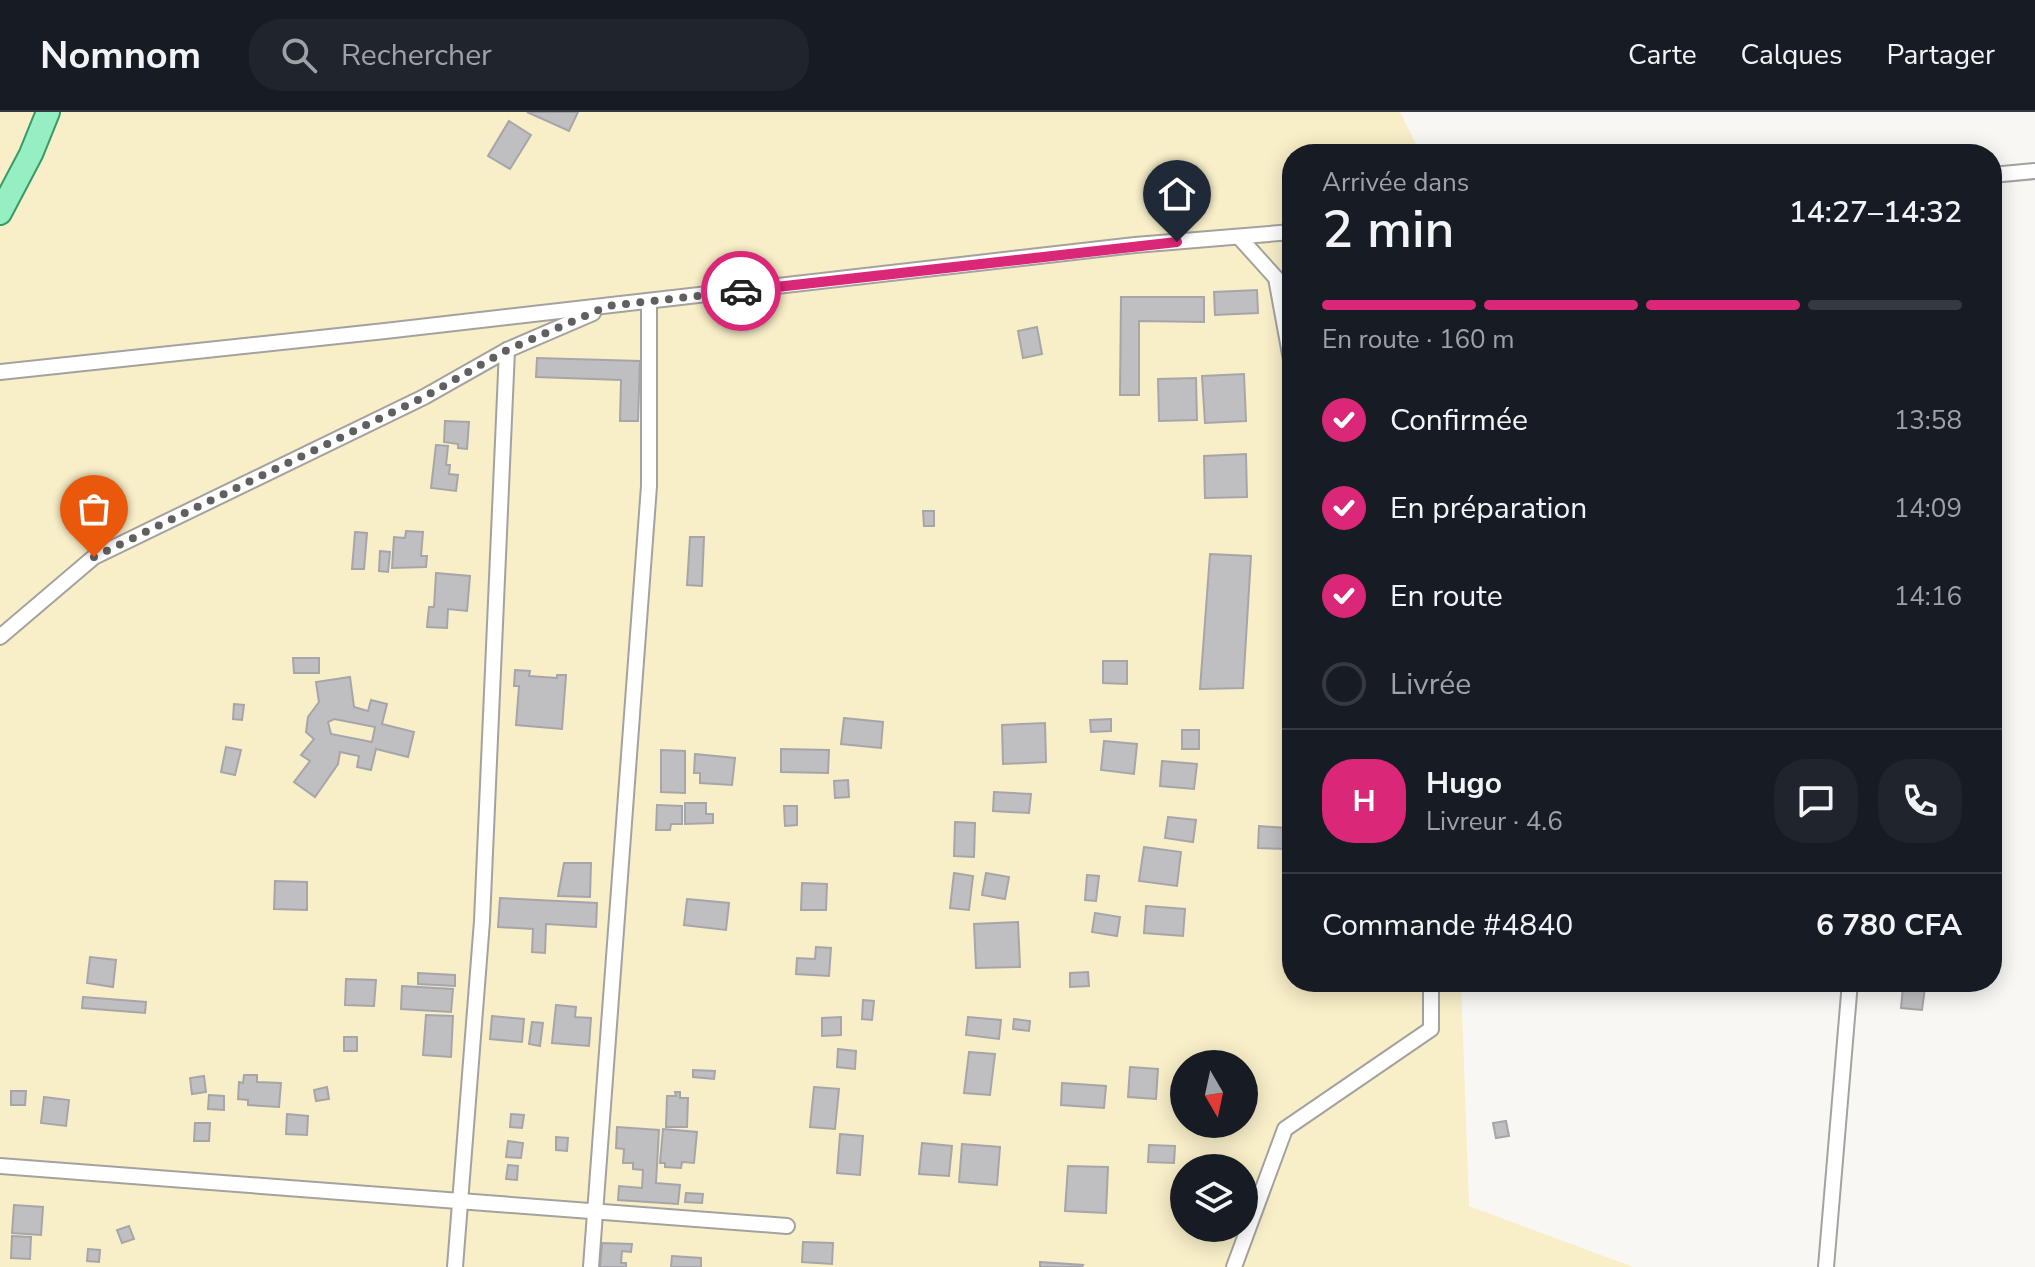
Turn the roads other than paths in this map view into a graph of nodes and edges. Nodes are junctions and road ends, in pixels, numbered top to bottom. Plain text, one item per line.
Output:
1 (48, 112) edge
2 (2035, 171) edge
3 (2002, 174) edge
4 (0, 213) edge
5 (1282, 233) edge
6 (1239, 237) junction
7 (649, 302) junction
8 (608, 306) junction
9 (1282, 311) edge
10 (507, 350) junction
11 (0, 372) edge
12 (0, 637) edge
13 (1431, 992) edge
14 (1849, 992) edge
15 (0, 1166) edge
16 (459, 1201) junction
17 (595, 1211) junction
18 (787, 1226) dead end
19 (455, 1267) edge
20 (591, 1267) edge
21 (1234, 1267) edge
22 (1826, 1267) edge

1 - 4 main road
2 - 3 street
5 - 6 street
6 - 7 street
6 - 9 street
7 - 8 street
7 - 17 street
8 - 10 street
8 - 11 street
10 - 12 street
10 - 16 street
13 - 21 street
14 - 22 street
15 - 16 street
16 - 17 street
16 - 19 street
17 - 18 street
17 - 20 street

